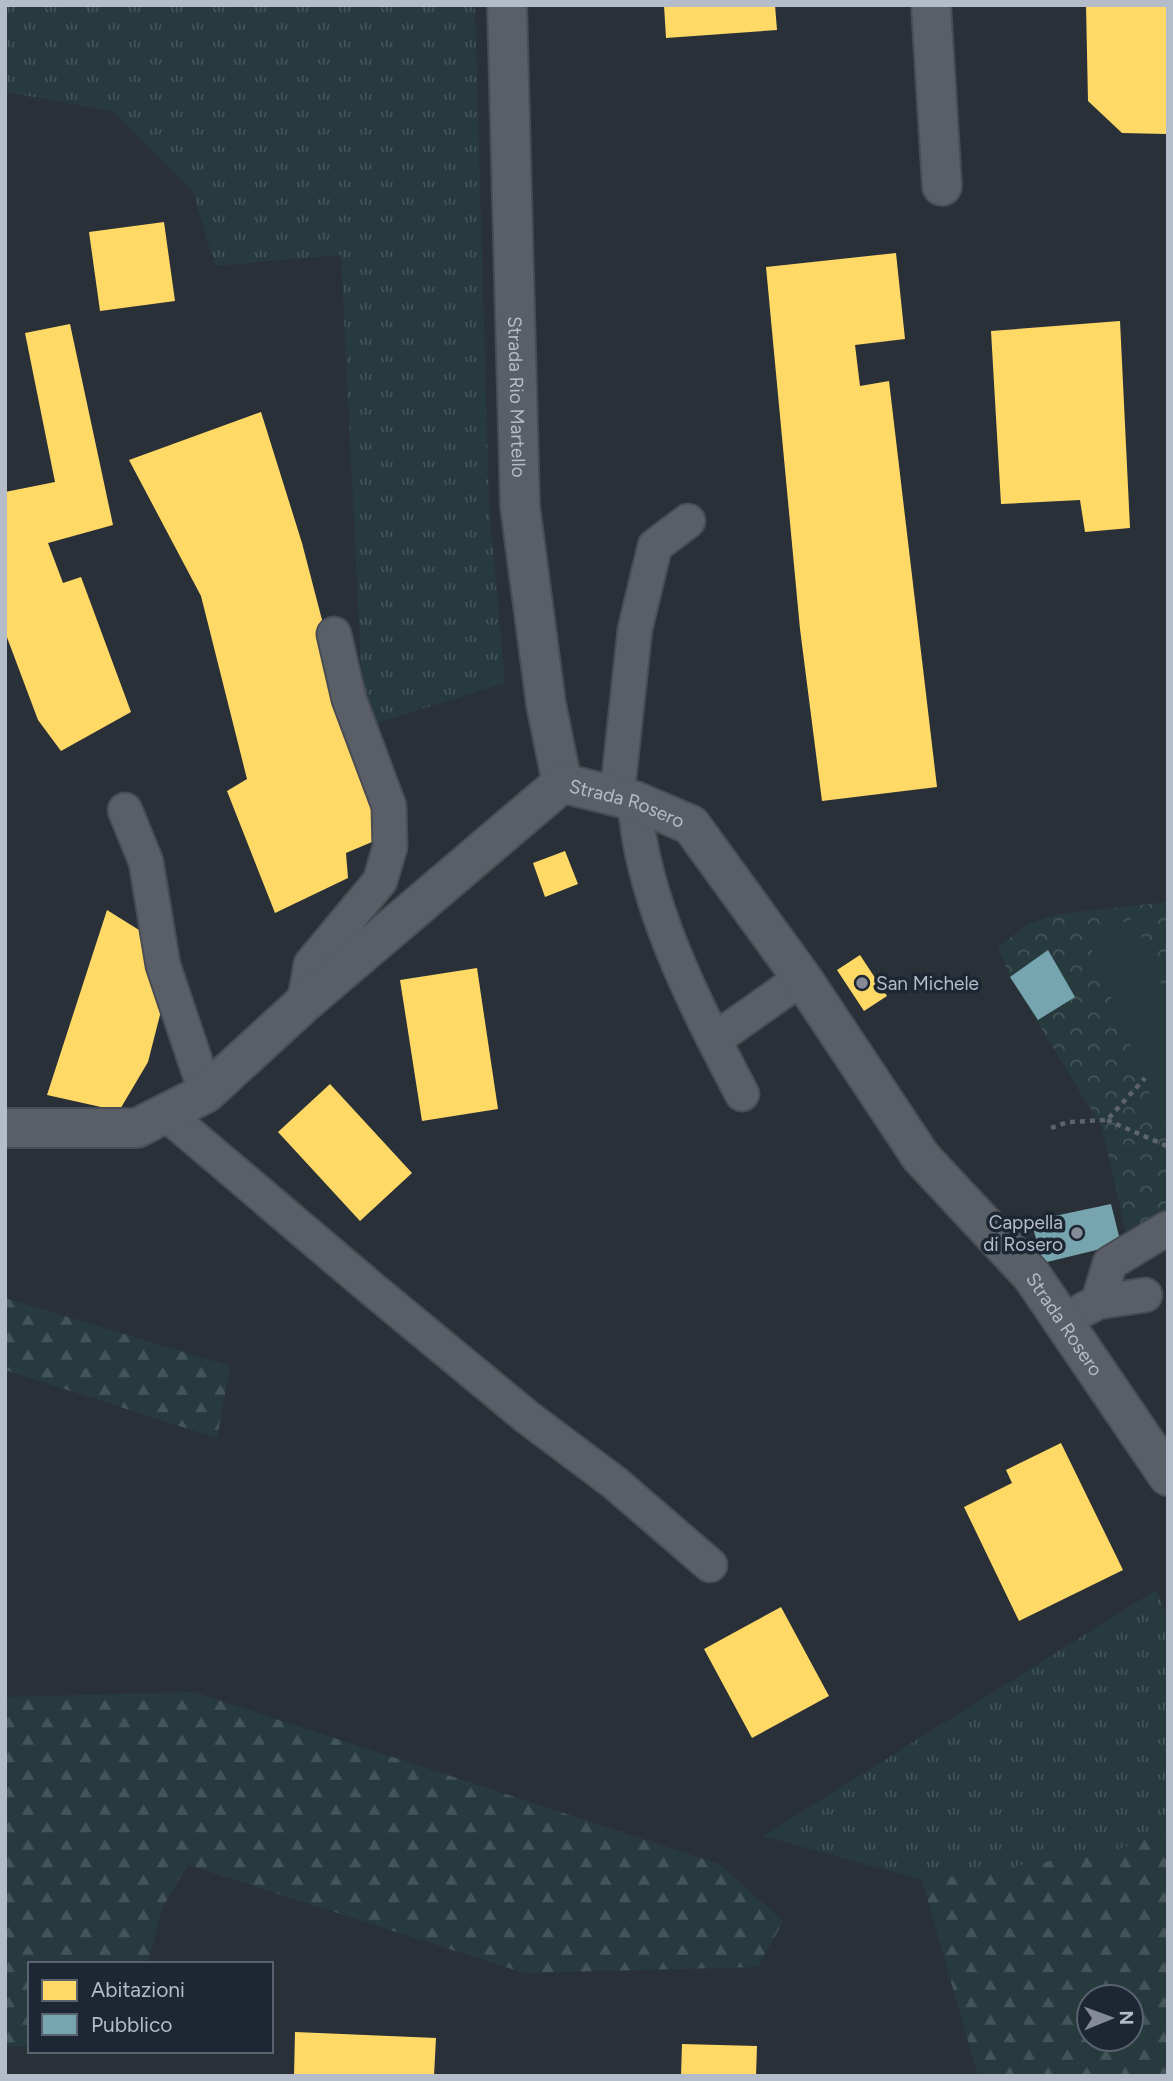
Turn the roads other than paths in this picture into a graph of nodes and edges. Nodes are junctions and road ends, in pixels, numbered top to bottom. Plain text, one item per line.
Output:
1 (507, 5) edge
2 (931, 5) edge
3 (942, 186) dead end
4 (688, 521) dead end
5 (334, 634) dead end
6 (562, 783) junction
7 (626, 798) junction
8 (125, 810) dead end
9 (802, 978) junction
10 (304, 1003) junction
11 (714, 1040) junction
12 (206, 1093) junction
13 (742, 1094) dead end
14 (165, 1113) junction
15 (5, 1128) edge
16 (1168, 1228) edge
17 (1145, 1295) dead end
18 (1098, 1303) junction
19 (1063, 1320) junction
20 (1168, 1476) edge
21 (710, 1565) dead end

1 - 6 street, Strada Rio Martello
2 - 3 street
4 - 7 lane
5 - 10 lane
6 - 7 street, Strada Rosero
6 - 10 street, Strada Rosero
7 - 9 street, Strada Rosero
7 - 11 lane
8 - 12 lane
9 - 11 lane
9 - 19 street, Strada Rosero
10 - 12 street, Strada Rosero
11 - 13 lane
12 - 14 street, Strada Rosero
14 - 15 street, Strada Rosero
14 - 21 lane
16 - 18 lane
17 - 18 lane
18 - 19 lane
19 - 20 street, Strada Rosero

